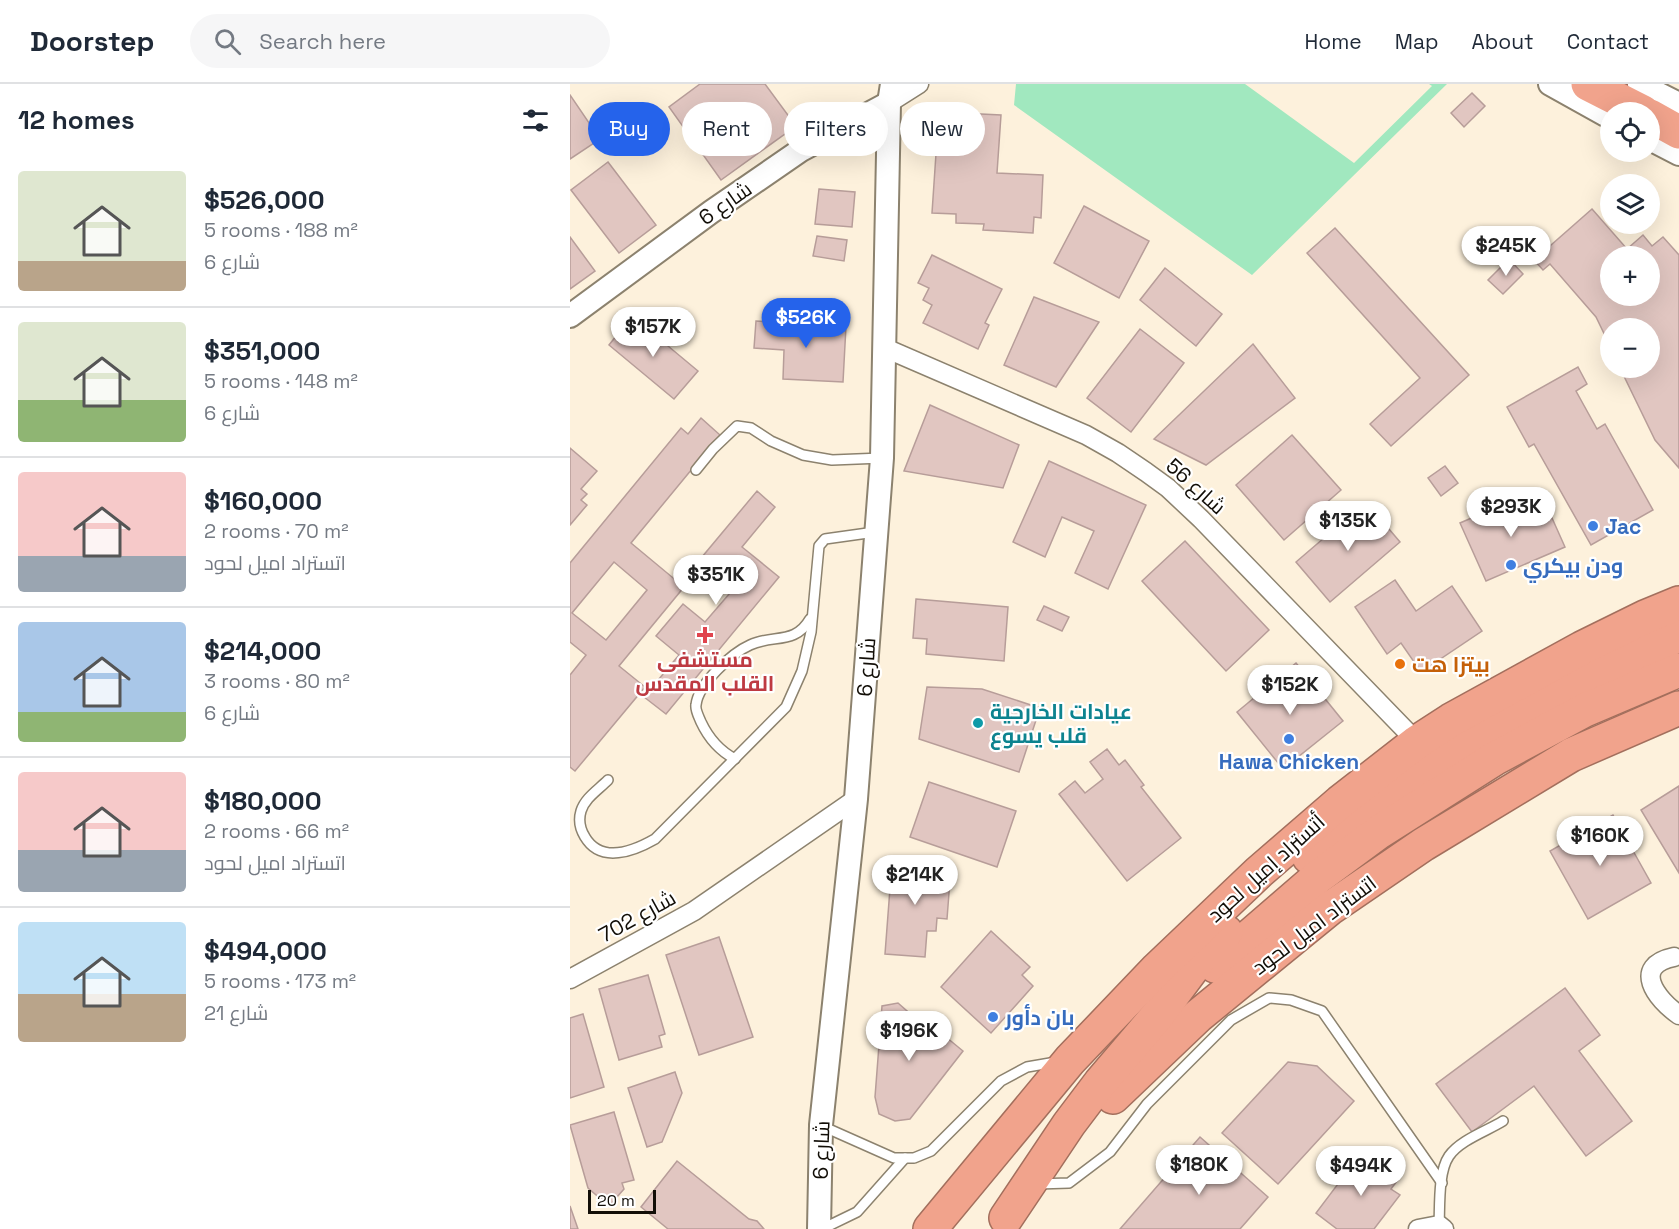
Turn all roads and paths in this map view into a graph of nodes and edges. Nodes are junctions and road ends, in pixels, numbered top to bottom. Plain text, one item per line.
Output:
1 (919, 84) edge
2 (1550, 84) edge
3 (1588, 84) edge
4 (1639, 84) edge
5 (890, 93) edge
6 (1623, 102) edge
7 (1679, 104) edge
8 (1600, 112) edge
9 (1660, 130) edge
10 (1671, 146) edge
11 (570, 316) edge
12 (885, 348) junction
13 (882, 458) junction
14 (696, 470) dead end
15 (875, 532) junction
16 (1679, 590) edge
17 (1679, 603) edge
18 (812, 614) junction
19 (1645, 617) junction
20 (1679, 635) edge
21 (1679, 670) edge
22 (1679, 708) edge
23 (1417, 742) junction
24 (735, 759) junction
25 (608, 780) dead end
26 (856, 799) junction
27 (1674, 957) dead end
28 (570, 979) edge
29 (1679, 1015) edge
30 (1157, 1016) junction
31 (1070, 1060) junction
32 (1503, 1121) dead end
33 (821, 1125) junction
34 (904, 1158) junction
35 (1442, 1183) junction
36 (1035, 1184) junction
37 (1002, 1223) edge
38 (1442, 1227) edge
39 (820, 1229) edge
40 (930, 1229) edge
41 (1418, 1229) edge

1 - 5 street
2 - 8 street
3 - 6 highway
4 - 7 street
5 - 11 street, شارع 6
5 - 12 street, شارع 6
9 - 10 highway
12 - 13 street, شارع 6
12 - 23 street, شارع 56
13 - 14 lane
13 - 15 street, شارع 6
15 - 18 lane
15 - 26 street, شارع 6
16 - 19 highway
17 - 19 highway, أتستراد إميل لحود
18 - 24 lane
18 - 24 lane
19 - 23 highway, أتستراد إميل لحود
20 - 30 highway
21 - 30 highway
22 - 36 highway, اتستراد اميل لحود
23 - 31 highway, أتستراد إميل لحود
24 - 25 lane
26 - 28 street, شارع 702
26 - 33 street, شارع 6
27 - 29 street
30 - 37 highway
31 - 34 lane
31 - 40 highway, أتستراد إميل لحود
32 - 35 lane
33 - 34 lane
33 - 39 street, شارع 6
34 - 39 lane
35 - 36 lane
35 - 38 lane
36 - 37 highway, اتستراد اميل لحود
38 - 41 street

